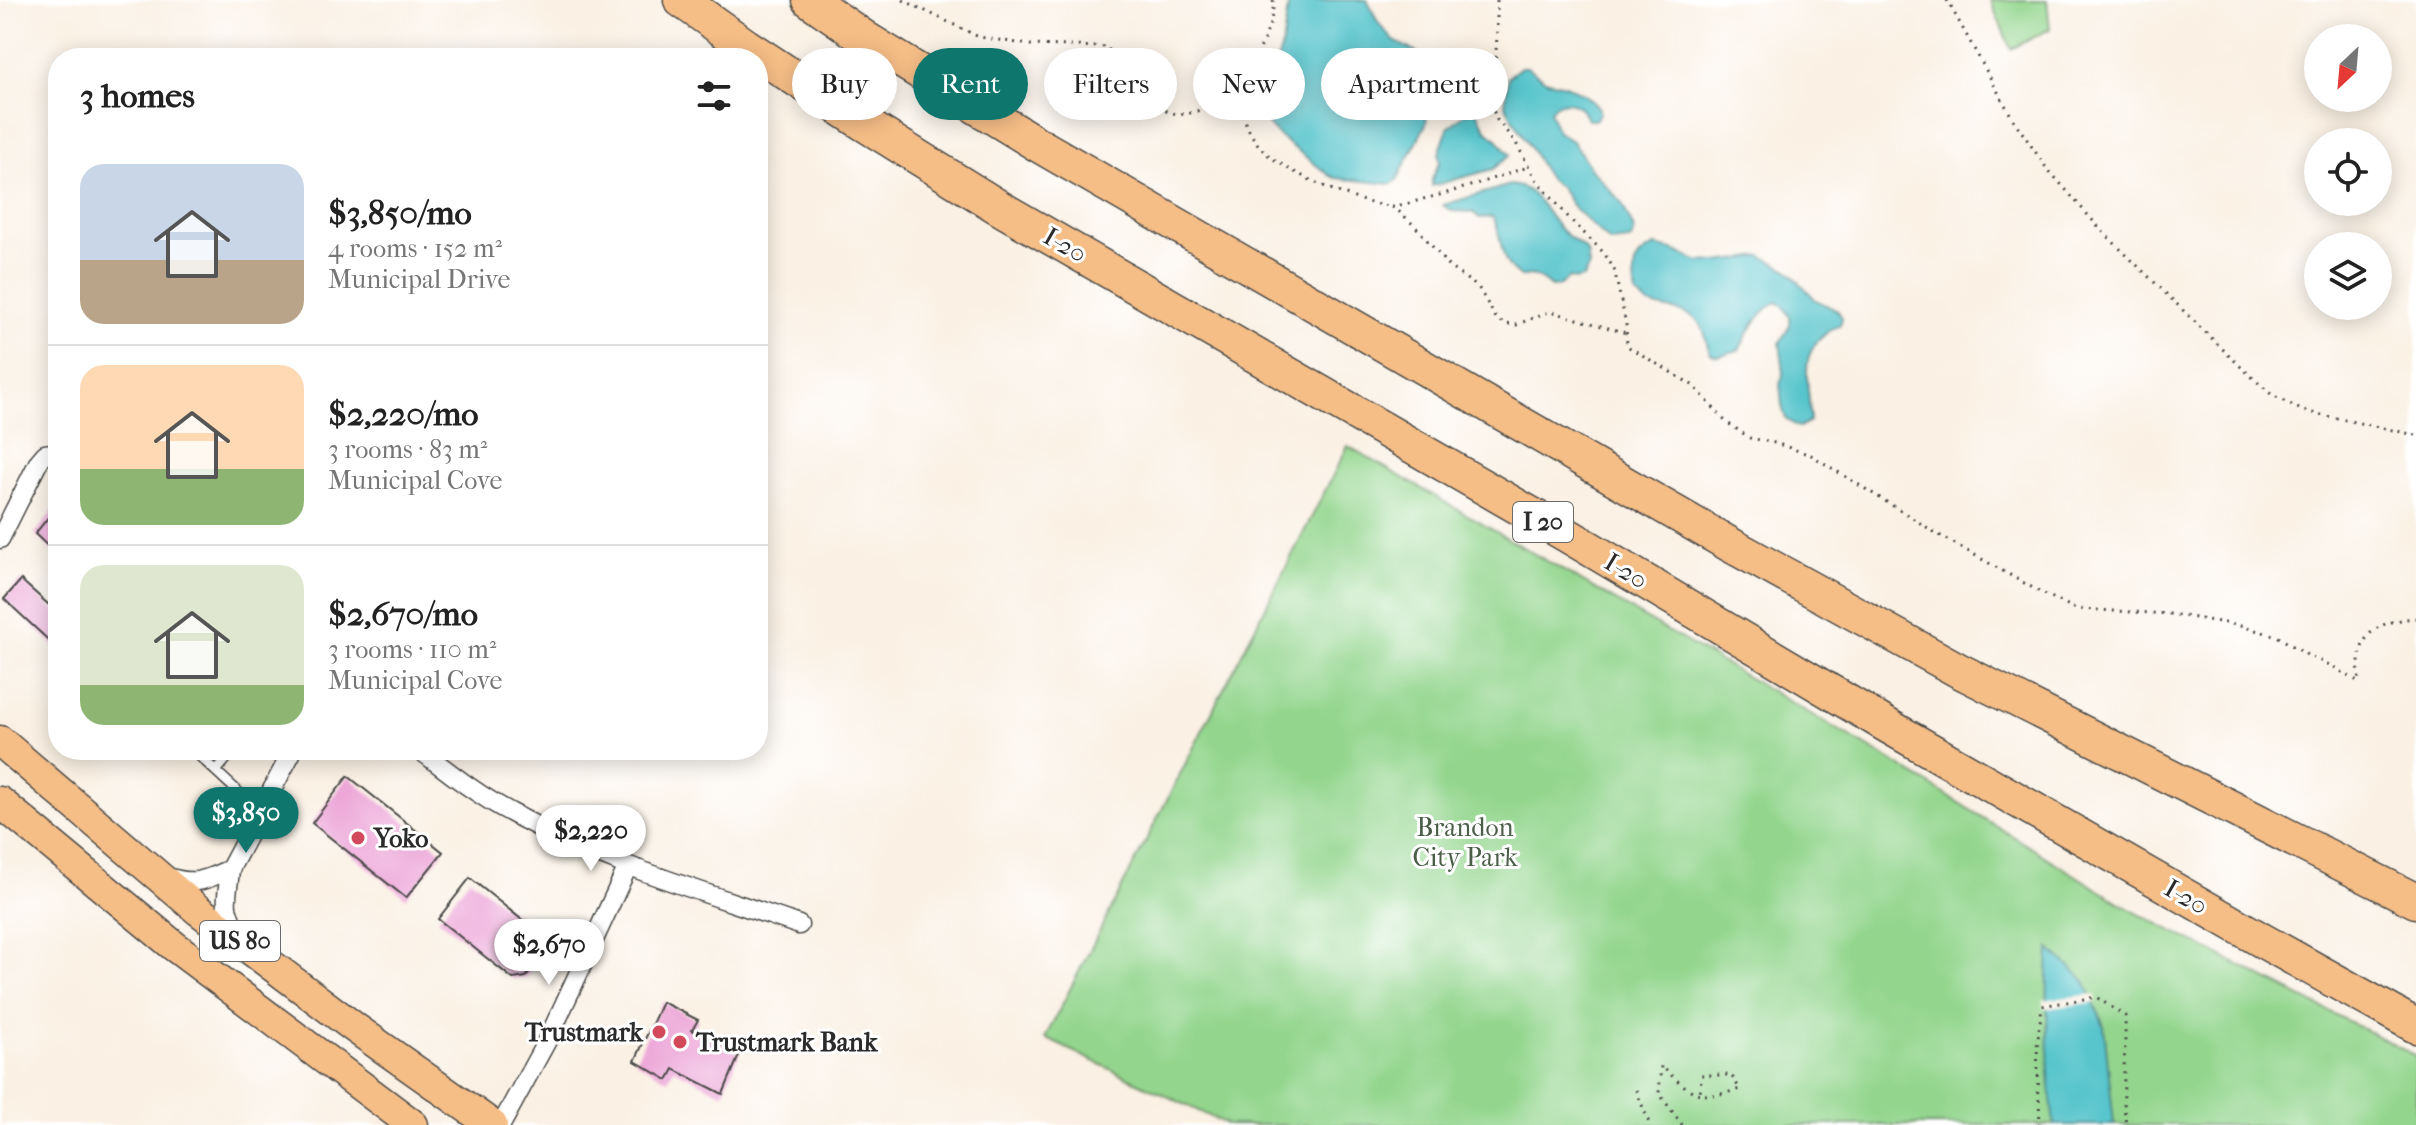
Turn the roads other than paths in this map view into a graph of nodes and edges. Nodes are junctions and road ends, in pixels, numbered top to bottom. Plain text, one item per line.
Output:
1 (681, 0) edge
2 (810, 0) edge
3 (749, 48) edge
4 (768, 60) edge
5 (48, 454) edge
6 (0, 539) edge
7 (0, 741) edge
8 (204, 760) edge
9 (225, 760) edge
10 (288, 760) edge
11 (433, 760) edge
12 (216, 771) junction
13 (0, 802) edge
14 (261, 813) junction
15 (628, 866) junction
16 (230, 869) junction
17 (153, 872) junction
18 (2416, 901) edge
19 (799, 925) dead end
20 (253, 951) junction
21 (2416, 1026) edge
22 (413, 1125) edge
23 (492, 1125) edge
24 (501, 1125) edge

1 - 3 highway, I-20 / I 20
2 - 18 highway
4 - 21 highway, I-20 / I 20
5 - 6 street
7 - 17 main road, US 80
8 - 12 lane
9 - 12 lane
10 - 14 street
11 - 15 street
12 - 14 lane
13 - 22 main road, US 80
14 - 16 street
15 - 19 street
15 - 24 street
16 - 17 street
16 - 20 street
17 - 20 main road, US 80
20 - 23 main road, US 80

